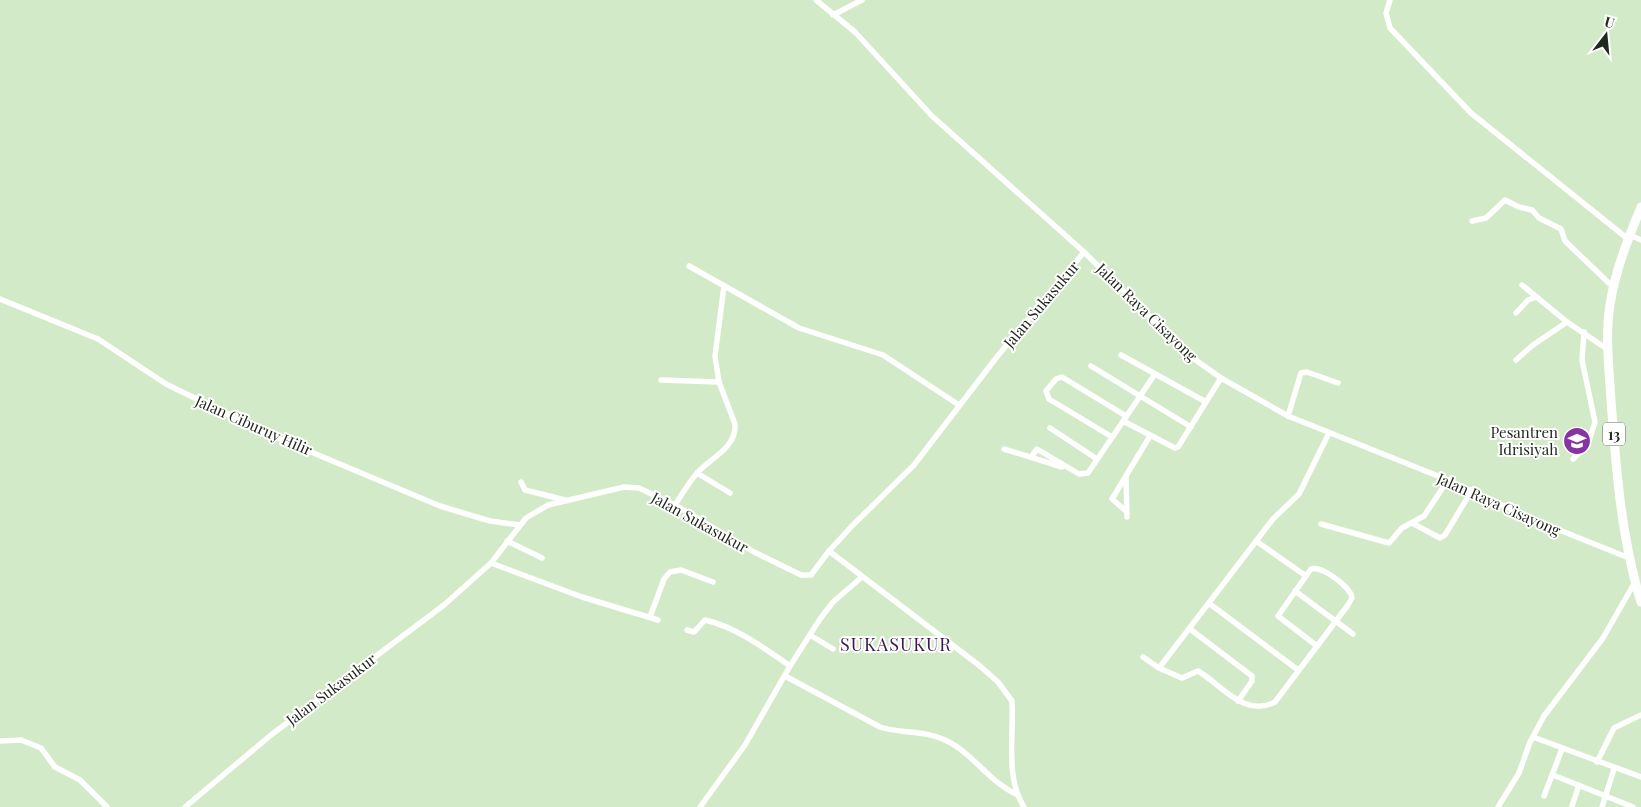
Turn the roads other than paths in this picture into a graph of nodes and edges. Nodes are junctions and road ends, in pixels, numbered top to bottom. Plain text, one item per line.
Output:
1 (816, 0) edge
2 (862, 0) edge
3 (1390, 0) edge
4 (833, 15) junction
5 (1641, 207) edge
6 (1472, 221) dead end
7 (1629, 237) junction
8 (1641, 240) edge
9 (1084, 252) junction
10 (689, 266) dead end
11 (1522, 285) dead end
12 (724, 286) junction
13 (1614, 287) junction
14 (1537, 297) junction
15 (0, 299) edge
16 (1516, 313) dead end
17 (1567, 322) junction
18 (1584, 332) junction
19 (1608, 350) junction
20 (1121, 355) dead end
21 (1516, 360) dead end
22 (1091, 366) dead end
23 (1155, 374) junction
24 (1221, 378) junction
25 (660, 380) dead end
26 (719, 382) junction
27 (1338, 383) dead end
28 (1139, 396) junction
29 (1206, 402) junction
30 (959, 405) junction
31 (1288, 416) junction
32 (1125, 418) junction
33 (1191, 426) junction
34 (1050, 428) dead end
35 (1329, 433) junction
36 (1150, 436) junction
37 (1112, 437) junction
38 (1004, 449) dead end
39 (1031, 457) junction
40 (1573, 458) dead end
41 (1097, 459) junction
42 (1071, 469) junction
43 (697, 473) junction
44 (1126, 474) junction
45 (1448, 480) junction
46 (521, 482) dead end
47 (1472, 490) junction
48 (730, 493) dead end
49 (565, 500) junction
50 (675, 505) junction
51 (1412, 523) junction
52 (1321, 524) dead end
53 (520, 525) junction
54 (507, 541) junction
55 (1256, 541) junction
56 (828, 551) junction
57 (542, 558) dead end
58 (1629, 558) junction
59 (491, 563) junction
60 (1306, 576) junction
61 (862, 577) junction
62 (713, 582) dead end
63 (1635, 582) junction
64 (1295, 591) junction
65 (1641, 602) edge
66 (1210, 604) junction
67 (650, 617) junction
68 (658, 620) dead end
69 (1336, 622) junction
70 (686, 630) dead end
71 (1190, 630) junction
72 (1353, 634) dead end
73 (810, 635) junction
74 (1317, 646) junction
75 (833, 649) dead end
76 (1142, 657) dead end
77 (790, 666) junction
78 (1159, 668) junction
79 (1298, 670) junction
80 (784, 676) junction
81 (1238, 701) junction
82 (1641, 715) edge
83 (1533, 737) junction
84 (0, 741) edge
85 (1562, 748) junction
86 (1597, 762) junction
87 (1614, 769) junction
88 (1553, 775) junction
89 (1641, 777) edge
90 (1579, 785) junction
91 (1016, 794) junction
92 (1544, 796) dead end
93 (1606, 796) junction
94 (1572, 806) edge
95 (108, 807) edge
96 (185, 807) edge
97 (700, 807) edge
98 (1024, 807) edge
99 (1498, 807) edge
100 (1602, 807) edge
101 (1632, 807) edge

1 - 4 street, Jalan Raya Cisayong
2 - 4 street
3 - 7 street
4 - 9 street, Jalan Raya Cisayong
5 - 7 highway, 13
6 - 13 street
7 - 8 street
7 - 13 highway, 13
9 - 24 street, Jalan Raya Cisayong
9 - 30 street, Jalan Sukasukur
10 - 12 street
11 - 14 street
12 - 26 street
12 - 30 street
13 - 19 highway, 13
14 - 16 street
14 - 17 street
15 - 53 street, Jalan Ciburuy Hilir
17 - 18 street
17 - 21 street
18 - 19 street
18 - 40 street
19 - 58 highway, 13
20 - 23 street
22 - 28 street
23 - 28 street
23 - 29 street
24 - 29 street
24 - 31 street, Jalan Raya Cisayong
25 - 26 street
26 - 43 street
27 - 31 street
28 - 32 street
28 - 33 street
29 - 33 street
30 - 56 street, Jalan Sukasukur
31 - 35 street, Jalan Raya Cisayong
32 - 36 street
32 - 37 street
32 - 37 street
33 - 36 street
34 - 41 street
35 - 45 street, Jalan Raya Cisayong
35 - 55 street
36 - 44 street
37 - 41 street
38 - 39 street
39 - 42 street
39 - 42 street
41 - 42 street
43 - 48 street
43 - 50 street
44 - 44 street
45 - 47 street, Jalan Raya Cisayong
45 - 51 street
46 - 49 street
47 - 51 street
47 - 58 street, Jalan Raya Cisayong
49 - 50 street, Jalan Sukasukur
49 - 53 street, Jalan Sukasukur
50 - 56 street, Jalan Sukasukur
51 - 52 street
53 - 54 street, Jalan Sukasukur
54 - 57 street
54 - 59 street, Jalan Sukasukur
55 - 60 street
55 - 66 street
56 - 61 street
58 - 63 highway, 13
59 - 67 street
59 - 96 street, Jalan Sukasukur
60 - 64 street
60 - 69 street
61 - 73 street
61 - 91 street
62 - 67 street
63 - 65 highway, 13
63 - 83 street
64 - 69 street
64 - 74 street
66 - 71 street
66 - 79 street
67 - 68 street
69 - 72 street
69 - 74 street
70 - 77 street
71 - 78 street
71 - 81 street
73 - 75 street
73 - 77 street
74 - 79 street
76 - 78 street
77 - 80 street
78 - 81 street
79 - 81 street
80 - 91 street
80 - 97 street
82 - 86 street
83 - 85 street
83 - 99 street
84 - 95 street
85 - 86 street
85 - 88 street
86 - 87 street
87 - 89 street
87 - 93 street
88 - 90 street
88 - 92 street
90 - 93 street
90 - 94 street
91 - 98 street
93 - 100 street
93 - 101 street

